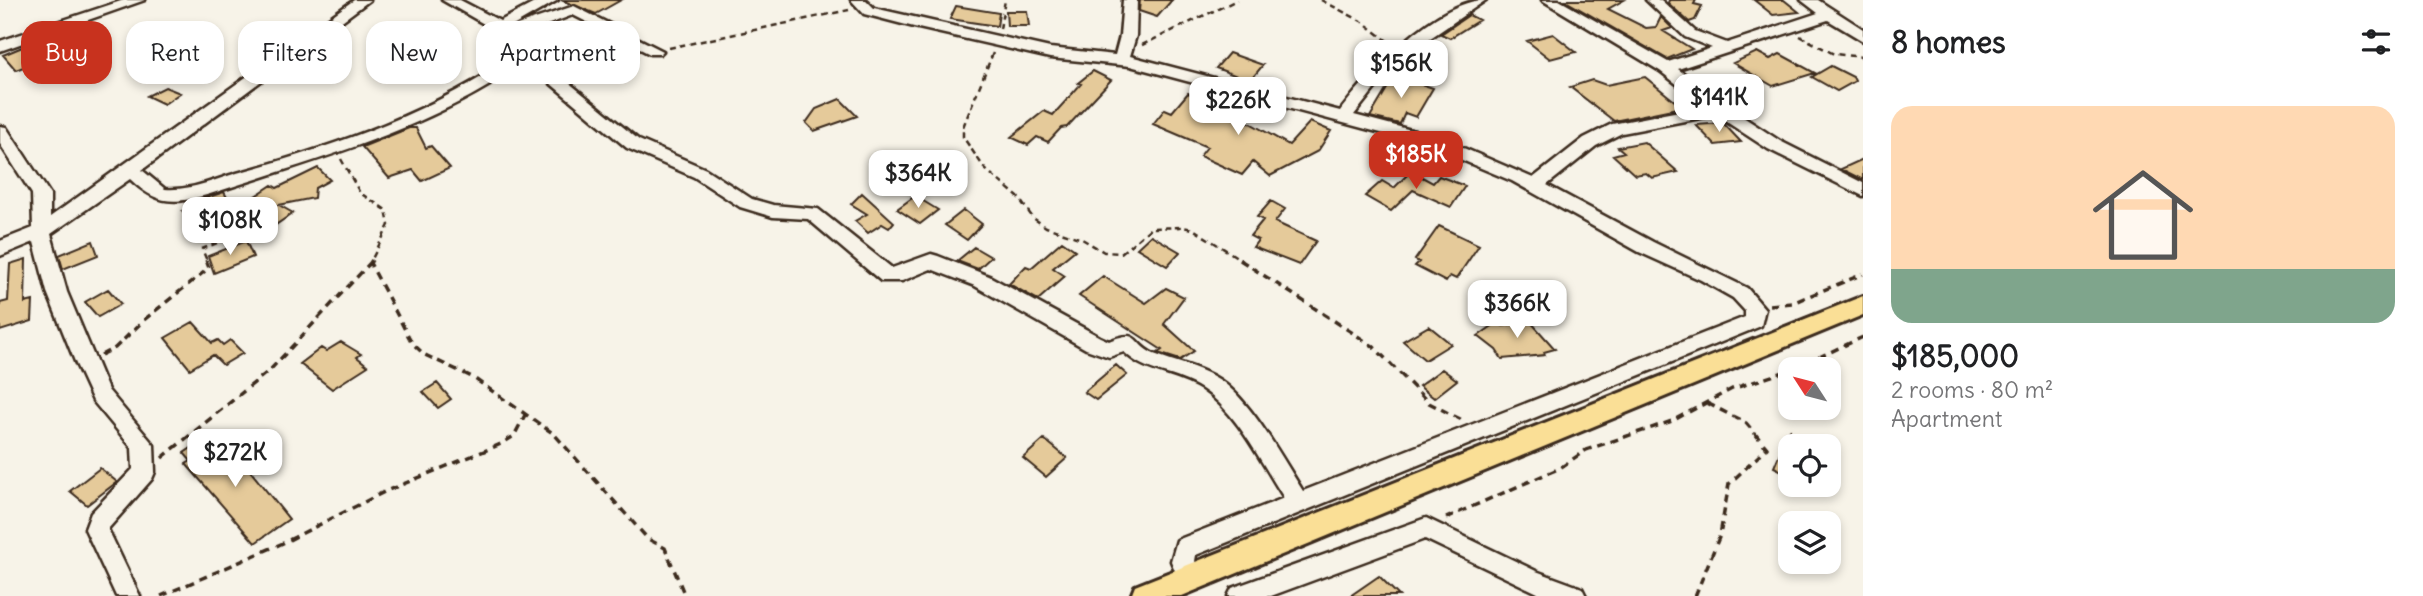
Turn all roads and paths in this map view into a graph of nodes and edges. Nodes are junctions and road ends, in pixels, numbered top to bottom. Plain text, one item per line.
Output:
1 (138, 0) edge
2 (363, 0) edge
3 (449, 0) edge
4 (551, 0) edge
5 (1005, 0) edge
6 (1130, 0) edge
7 (1237, 0) edge
8 (1321, 0) edge
9 (1479, 0) edge
10 (1549, 0) edge
11 (1653, 0) edge
12 (1808, 0) edge
13 (864, 6) edge
14 (1827, 15) junction
15 (488, 21) edge
16 (519, 21) edge
17 (536, 21) edge
18 (596, 21) edge
19 (1789, 27) junction
20 (1863, 36) edge
21 (999, 40) junction
22 (640, 43) edge
23 (0, 46) edge
24 (1727, 48) junction
25 (1401, 50) junction
26 (656, 51) junction
27 (640, 56) edge
28 (1123, 56) junction
29 (1863, 57) edge
30 (1666, 68) junction
31 (480, 84) edge
32 (561, 84) edge
33 (1719, 109) junction
34 (1346, 116) junction
35 (0, 131) edge
36 (335, 147) junction
37 (131, 170) junction
38 (1534, 186) junction
39 (1863, 190) edge
40 (164, 195) junction
41 (44, 230) junction
42 (0, 249) edge
43 (370, 263) junction
44 (1863, 274) edge
45 (1740, 293) junction
46 (1863, 305) edge
47 (1863, 337) edge
48 (1819, 357) edge
49 (86, 364) junction
50 (1778, 374) edge
51 (1707, 403) junction
52 (526, 412) junction
53 (1483, 431) junction
54 (144, 472) junction
55 (1298, 503) junction
56 (1426, 528) junction
57 (1190, 579) junction
58 (128, 596) edge
59 (161, 596) edge
60 (685, 596) edge
61 (1146, 596) edge
62 (1240, 596) edge
63 (1574, 596) edge
64 (1695, 596) edge

1 - 23 street
2 - 37 street
3 - 15 street
4 - 16 street
5 - 21 path
6 - 28 street
7 - 28 path
8 - 25 path
9 - 25 street
10 - 30 street
11 - 24 street
12 - 14 street
13 - 21 street
13 - 26 path
14 - 19 street
14 - 20 street
17 - 18 street
19 - 24 street
19 - 29 path
21 - 28 street
21 - 53 path
22 - 26 street
24 - 30 street
25 - 34 street
26 - 27 path
28 - 34 street
30 - 33 street
31 - 36 street
32 - 55 street
33 - 38 street
33 - 39 street
34 - 38 street
35 - 41 street
36 - 40 street
36 - 43 path
37 - 40 street
37 - 41 street
38 - 45 street
40 - 49 path
41 - 42 street
41 - 49 street
43 - 52 path
43 - 54 path
44 - 45 path
45 - 53 street
46 - 57 main road
47 - 48 path
49 - 54 street
50 - 51 path
51 - 56 path
51 - 64 path
52 - 59 path
52 - 60 path
53 - 55 street
54 - 58 street
55 - 57 street
56 - 62 street
56 - 63 street
57 - 61 main road

